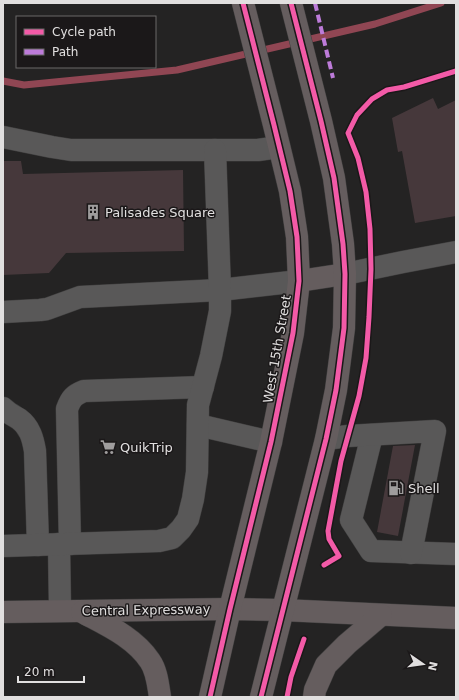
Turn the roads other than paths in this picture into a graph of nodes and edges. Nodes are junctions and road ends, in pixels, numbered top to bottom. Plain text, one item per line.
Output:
1 (243, 3) edge
2 (291, 3) edge
3 (3, 137) edge
4 (279, 146) junction
5 (215, 150) junction
6 (456, 252) edge
7 (345, 274) junction
8 (299, 281) junction
9 (220, 290) junction
10 (3, 312) edge
11 (203, 387) junction
12 (3, 408) edge
13 (3, 425) edge
14 (198, 425) junction
15 (372, 435) junction
16 (326, 438) junction
17 (271, 442) junction
18 (48, 545) junction
19 (3, 546) edge
20 (411, 553) junction
21 (456, 554) edge
22 (230, 609) junction
23 (70, 610) junction
24 (282, 610) junction
25 (3, 612) edge
26 (381, 615) junction
27 (456, 618) edge
28 (160, 697) edge
29 (210, 697) edge
30 (261, 697) edge
31 (314, 697) edge

1 - 4 main road, West 15th Street
2 - 7 main road
3 - 5 lane
4 - 5 lane
4 - 8 main road, West 15th Street
5 - 9 lane
6 - 7 lane
7 - 8 main road
7 - 16 main road
8 - 9 lane
8 - 17 main road, West 15th Street
9 - 10 lane
9 - 11 lane
11 - 14 lane
11 - 18 lane
12 - 18 lane
13 - 18 lane
14 - 17 lane
14 - 18 lane
15 - 16 lane
15 - 20 lane
15 - 20 lane
16 - 24 main road
17 - 22 main road, West 15th Street
18 - 19 lane
18 - 23 lane
20 - 21 lane
22 - 23 main road, Central Expressway
22 - 24 main road, Central Expressway
22 - 29 main road, West 15th Street
23 - 25 main road, Central Expressway
23 - 28 main road
24 - 26 main road, Central Expressway
24 - 30 main road
26 - 27 main road, Central Expressway
26 - 31 main road

